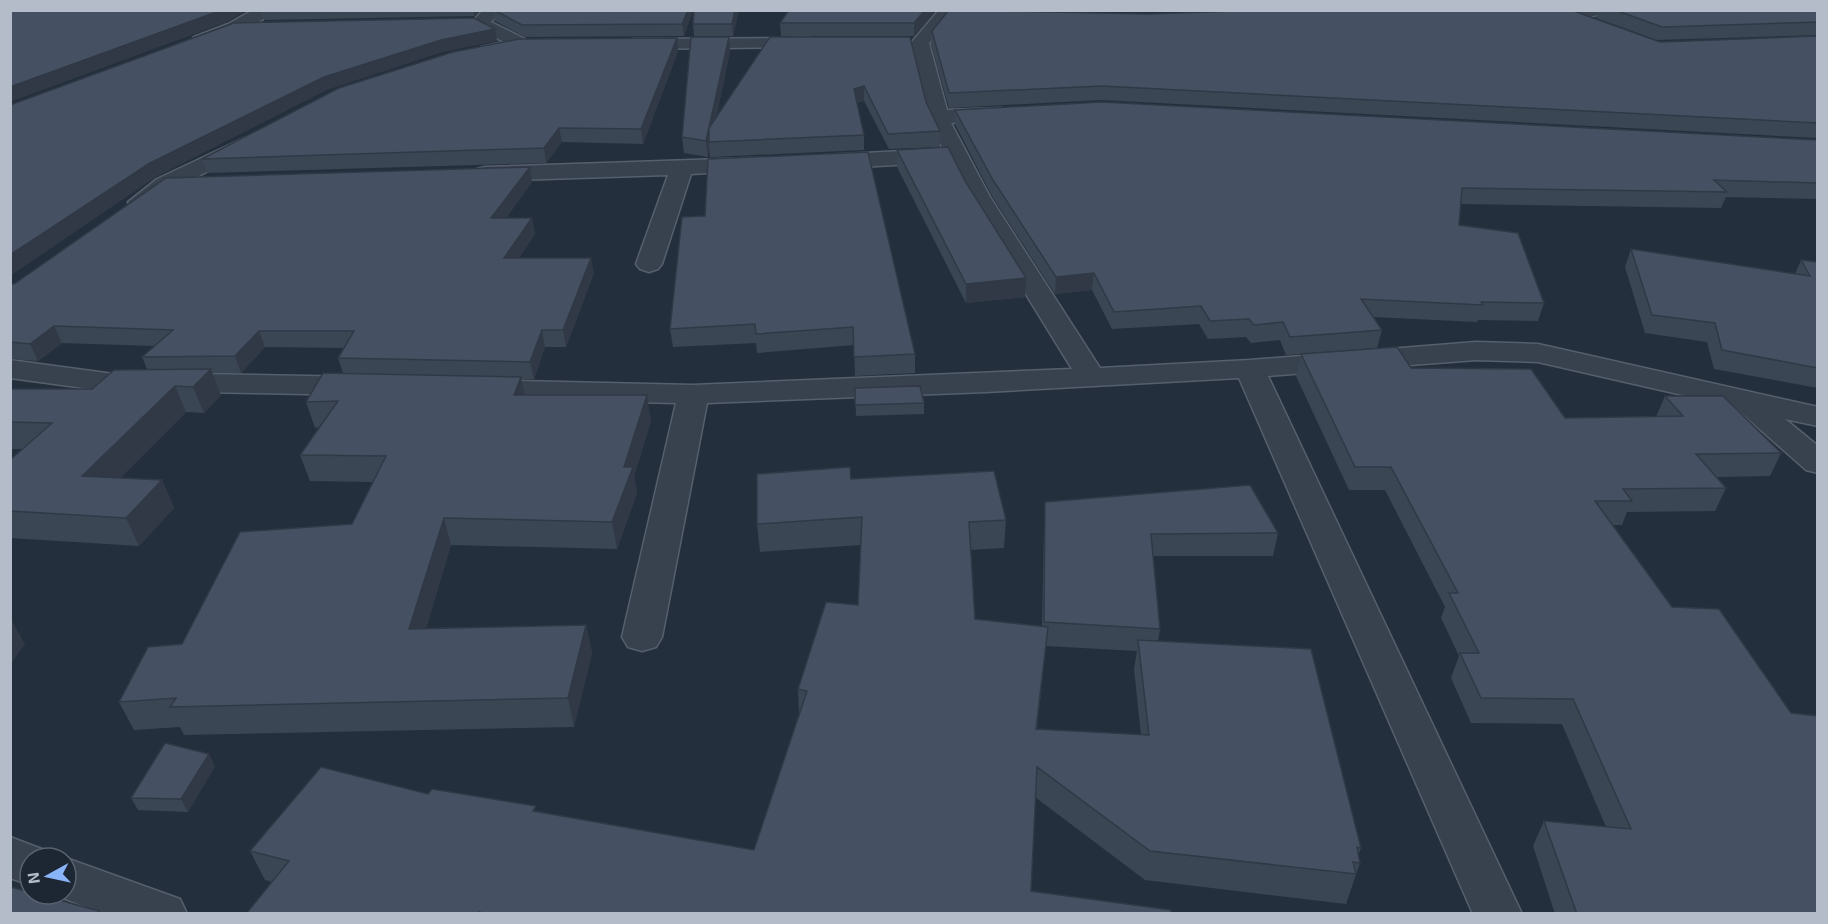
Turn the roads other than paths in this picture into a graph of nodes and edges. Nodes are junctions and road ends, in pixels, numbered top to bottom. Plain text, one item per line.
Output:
1 (954, 14) edge
2 (1518, 14) edge
3 (268, 19) edge
4 (480, 19) edge
5 (1599, 19) edge
6 (826, 43) edge
7 (897, 43) edge
8 (920, 43) junction
9 (615, 44) edge
10 (178, 49) edge
11 (462, 56) edge
12 (1019, 112) edge
13 (938, 117) junction
14 (260, 135) edge
15 (957, 155) junction
16 (802, 163) edge
17 (778, 164) edge
18 (682, 168) junction
19 (459, 175) edge
20 (212, 183) edge
21 (165, 184) junction
22 (127, 211) edge
23 (650, 264) dead end
24 (10, 369) edge
25 (1250, 369) junction
26 (1092, 378) junction
27 (386, 387) edge
28 (445, 388) edge
29 (693, 394) junction
30 (1747, 403) junction
31 (1818, 417) edge
32 (1818, 464) edge
33 (642, 637) dead end
34 (78, 882) edge
35 (163, 914) edge
36 (1498, 914) edge

1 - 8 street
2 - 5 street
3 - 10 street
4 - 11 street
6 - 9 street
7 - 8 street
8 - 13 street
12 - 13 street
13 - 15 street
14 - 21 street
15 - 16 street
15 - 26 street
17 - 18 street
18 - 19 street
18 - 23 street
20 - 21 street
21 - 22 street
24 - 27 street
25 - 26 street
25 - 30 street
25 - 36 street
26 - 29 street
28 - 29 street
29 - 33 street
30 - 31 street
30 - 32 street
34 - 35 street

